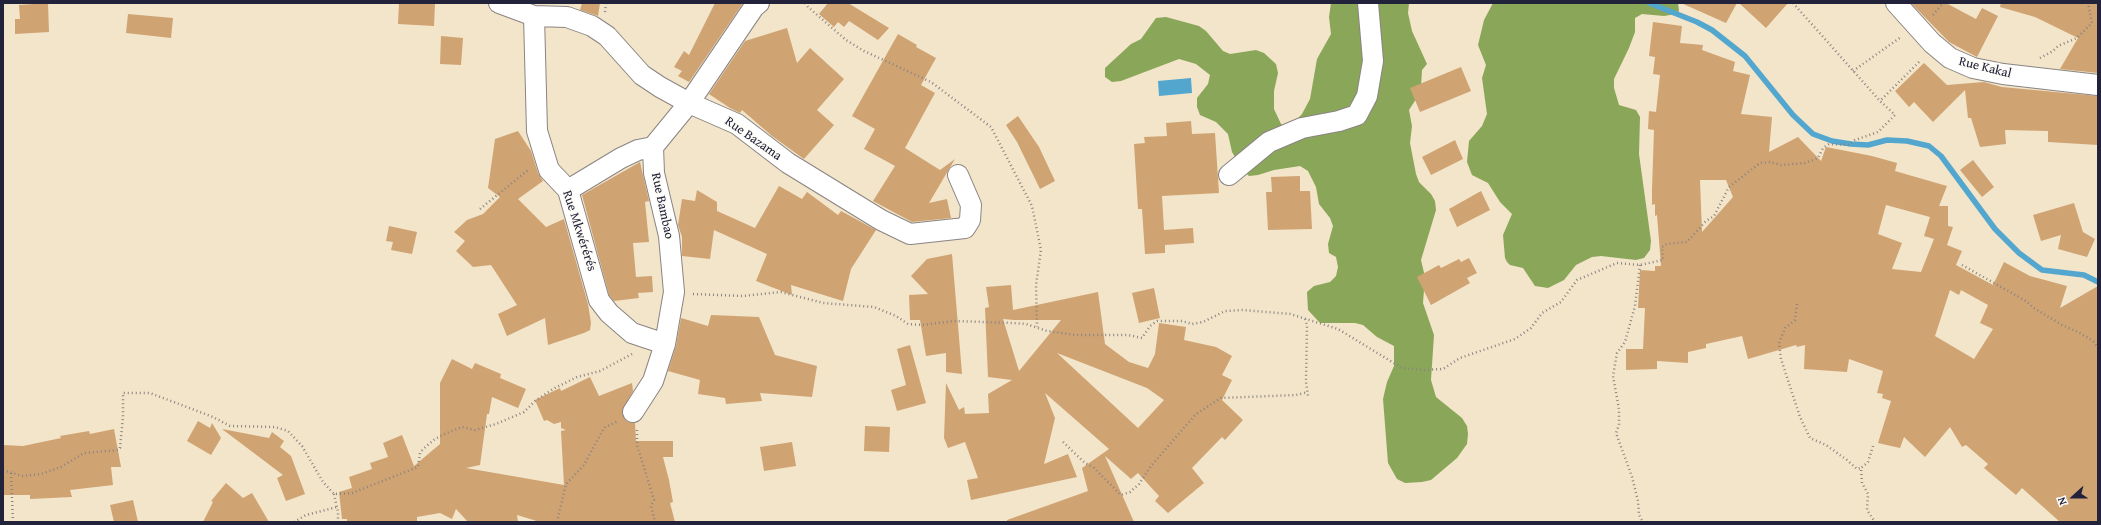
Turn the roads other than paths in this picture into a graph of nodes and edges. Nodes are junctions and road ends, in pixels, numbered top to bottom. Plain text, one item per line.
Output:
1 (499, 3) edge
2 (759, 3) edge
3 (1368, 3) edge
4 (1896, 3) edge
5 (534, 16) junction
6 (2098, 85) edge
7 (689, 103) junction
8 (653, 147) junction
9 (958, 175) dead end
10 (1229, 175) dead end
11 (568, 190) junction
12 (661, 343) junction
13 (633, 412) road end

1 - 5 street, Rue Bazama
2 - 7 street
3 - 10 street
4 - 6 street, Rue Kakal
5 - 7 street, Rue Bazama
5 - 11 street, Rue Mkwérérés
7 - 8 street
7 - 9 street, Rue Bazama
8 - 11 street
8 - 12 street, Rue Bambao
11 - 12 street, Rue Mkwérérés
12 - 13 street, Rue Bambao

